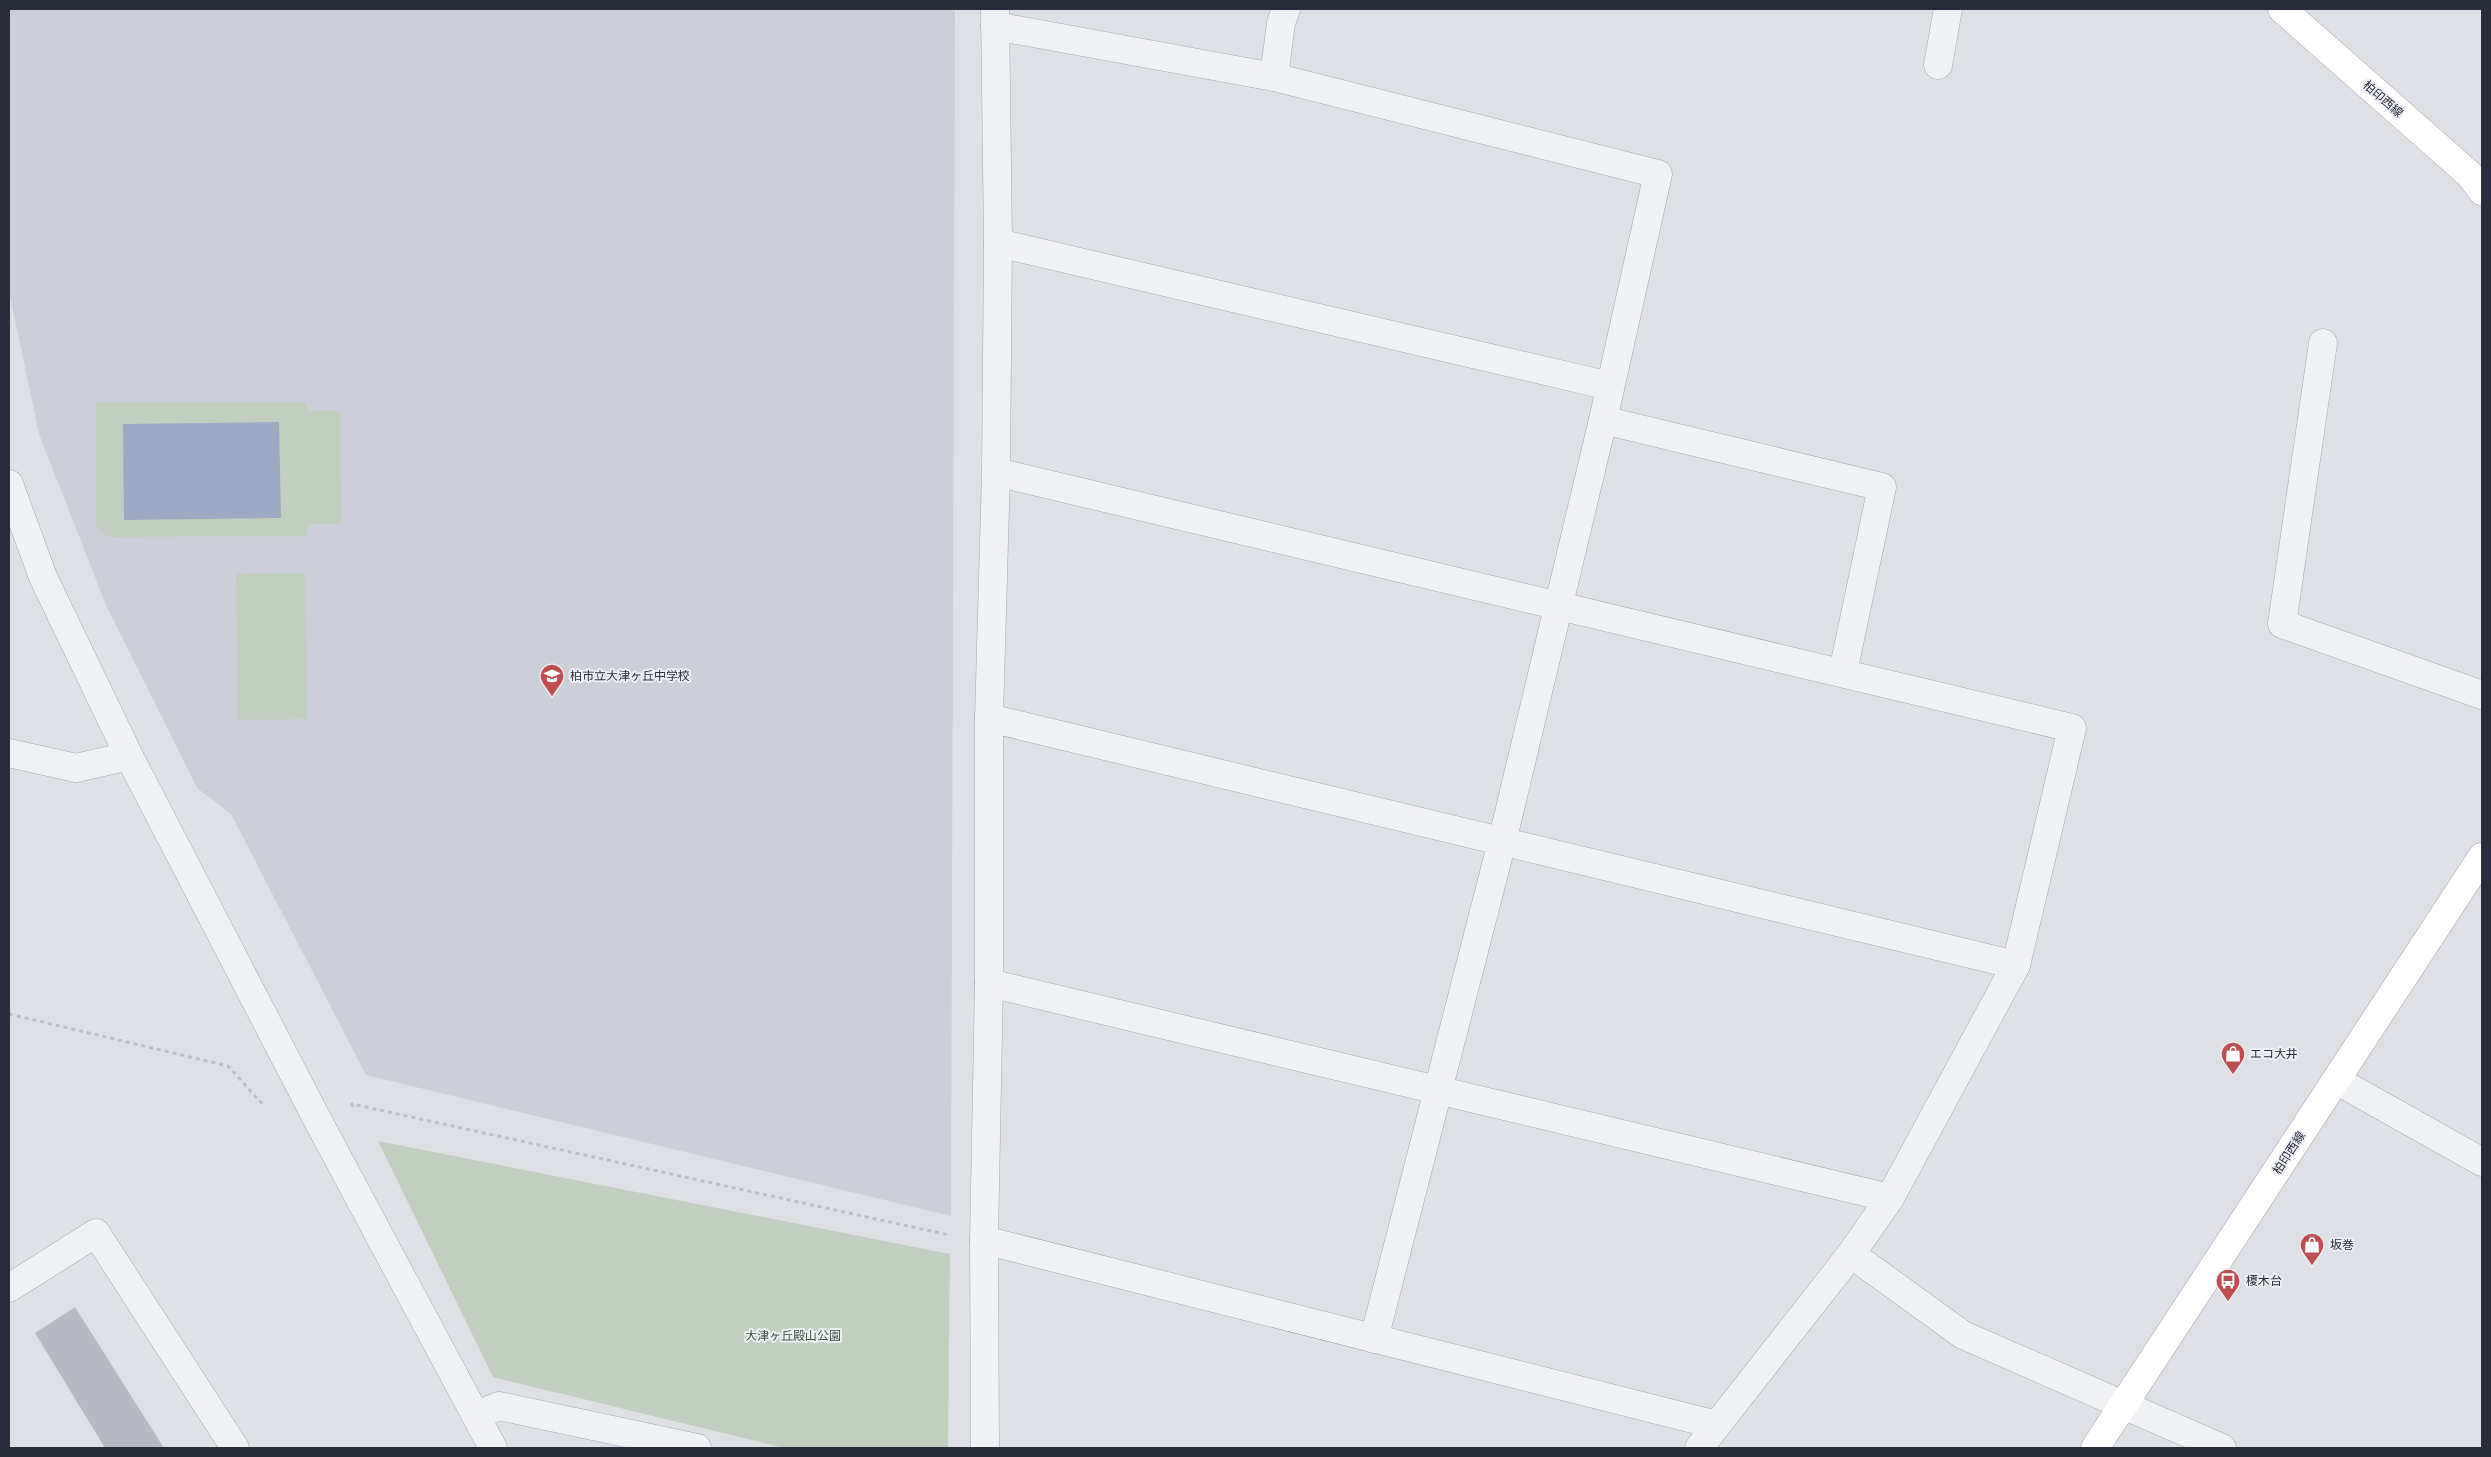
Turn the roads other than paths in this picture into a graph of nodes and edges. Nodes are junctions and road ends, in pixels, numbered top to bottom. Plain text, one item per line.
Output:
1 (1286, 9) edge
2 (1948, 9) edge
3 (2282, 9) edge
4 (995, 18) edge
5 (1938, 65) dead end
6 (1274, 76) junction
7 (2478, 181) edge
8 (998, 243) junction
9 (2323, 343) dead end
10 (1610, 386) junction
11 (1603, 420) junction
12 (996, 472) junction
13 (9, 484) edge
14 (1557, 605) junction
15 (1843, 672) junction
16 (2482, 695) edge
17 (989, 718) junction
18 (9, 753) edge
19 (129, 756) junction
20 (1502, 842) junction
21 (2482, 857) edge
22 (2016, 965) junction
23 (989, 984) junction
24 (2336, 1080) junction
25 (1438, 1092) junction
26 (2482, 1162) edge
27 (1890, 1198) junction
28 (984, 1240) junction
29 (1851, 1254) junction
30 (9, 1288) edge
31 (1374, 1339) junction
32 (2124, 1404) junction
33 (477, 1415) junction
34 (1717, 1425) junction
35 (235, 1448) edge
36 (493, 1448) edge
37 (696, 1448) edge
38 (985, 1448) edge
39 (1699, 1448) edge
40 (2094, 1448) edge
41 (2222, 1448) edge

1 - 6 street
2 - 5 street
3 - 7 main road, 柏印西線
4 - 6 street
4 - 8 street
6 - 10 street
8 - 10 street
8 - 12 street
9 - 16 street
10 - 11 street
11 - 14 street
11 - 15 street
12 - 14 street
12 - 17 street
13 - 19 street
14 - 15 street
14 - 20 street
15 - 22 street
17 - 20 street
17 - 23 street
18 - 19 street
19 - 33 street
20 - 22 street
20 - 25 street
21 - 24 main road, 柏印西線
22 - 27 street
23 - 25 street
23 - 28 street
24 - 26 street
24 - 32 main road, 柏印西線
25 - 27 street
25 - 31 street
27 - 29 street
28 - 31 street
28 - 38 street
29 - 32 street
29 - 34 street
30 - 35 street
31 - 34 street
32 - 40 main road, 柏印西線
32 - 41 street
33 - 36 street
33 - 37 street
34 - 39 street

